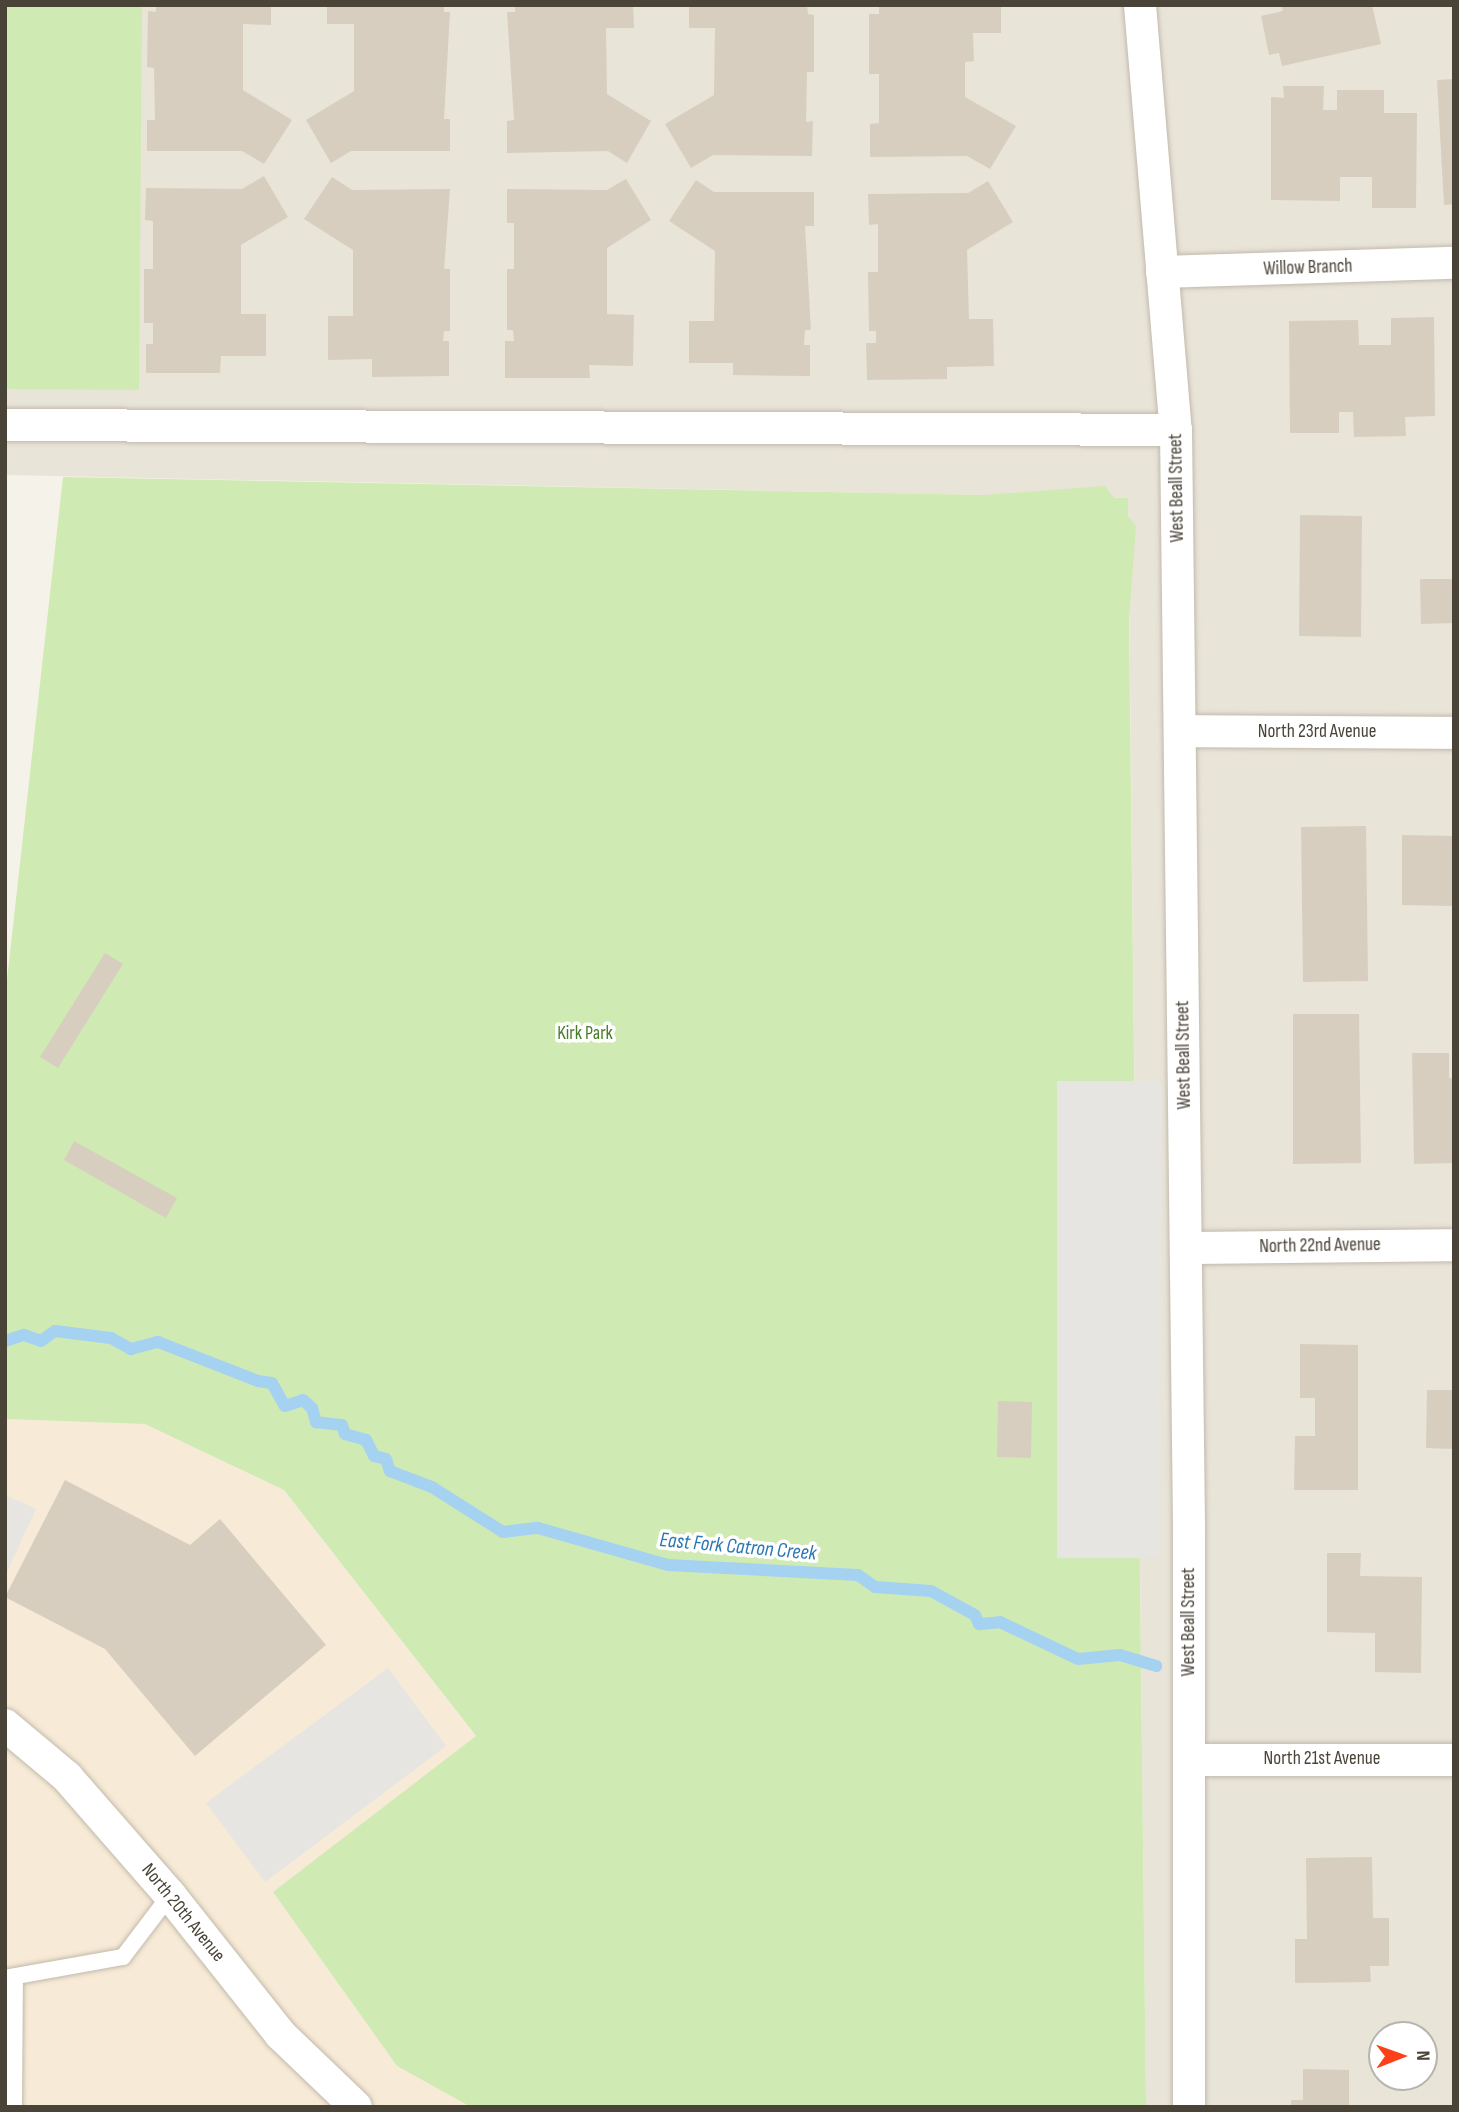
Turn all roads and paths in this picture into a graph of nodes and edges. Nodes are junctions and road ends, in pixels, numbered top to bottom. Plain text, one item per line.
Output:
1 (1140, 5) edge
2 (1454, 263) edge
3 (1162, 272) junction
4 (5, 425) edge
5 (1176, 430) junction
6 (1180, 731) junction
7 (1454, 733) edge
8 (1454, 1245) edge
9 (1186, 1248) junction
10 (5, 1725) edge
11 (1190, 1760) junction
12 (1454, 1760) edge
13 (170, 1895) junction
14 (10, 1978) edge
15 (14, 2107) edge
16 (356, 2107) edge
17 (1189, 2107) edge

1 - 3 street, West Beall Street
2 - 3 street, Willow Branch
3 - 5 street, West Beall Street
4 - 5 street
5 - 6 street, West Beall Street
6 - 7 street, North 23rd Avenue
6 - 9 street, West Beall Street
8 - 9 street, North 22nd Avenue
9 - 11 street, West Beall Street
10 - 13 street, North 20th Avenue
11 - 12 street, North 21st Avenue
11 - 17 street, West Beall Street
13 - 14 lane
13 - 16 street, North 20th Avenue
14 - 15 lane

